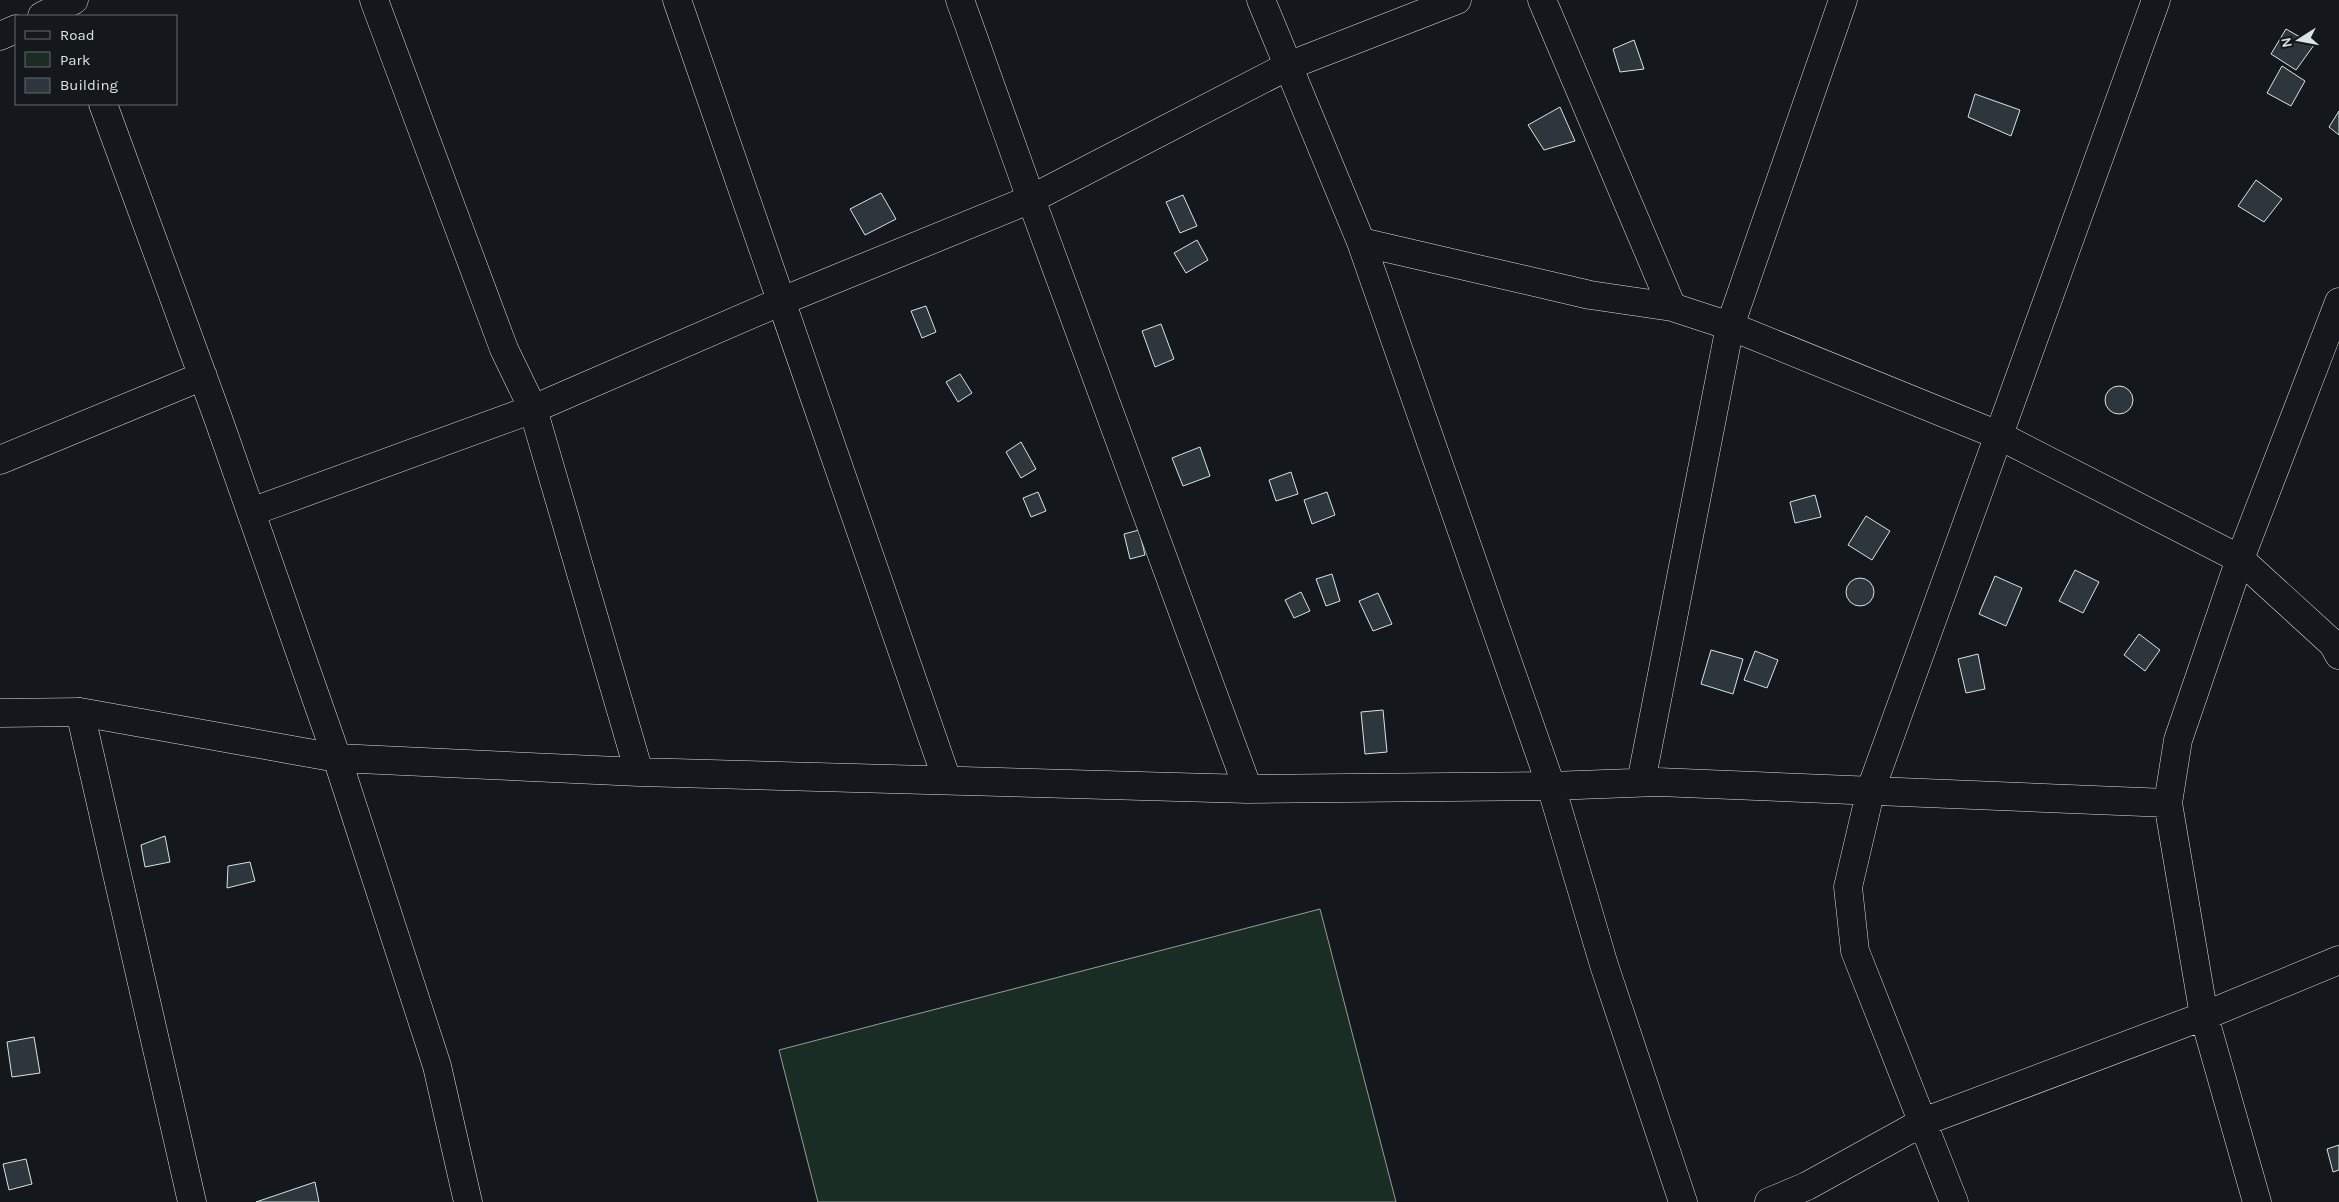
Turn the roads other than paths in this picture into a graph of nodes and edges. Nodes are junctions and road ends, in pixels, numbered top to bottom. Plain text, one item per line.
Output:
1 (374, 0) edge
2 (678, 0) edge
3 (960, 0) edge
4 (1261, 0) edge
5 (1457, 0) edge
6 (1542, 0) edge
7 (2156, 0) edge
8 (1837, 6) edge
9 (70, 7) edge
10 (45, 15) edge
11 (15, 28) edge
12 (0, 36) edge
13 (1288, 66) junction
14 (103, 105) edge
15 (1031, 199) junction
16 (1361, 242) junction
17 (782, 301) junction
18 (2339, 302) edge
19 (1672, 307) junction
20 (1730, 326) junction
21 (203, 376) junction
22 (533, 409) junction
23 (1998, 435) junction
24 (0, 460) edge
25 (251, 512) junction
26 (2240, 559) junction
27 (2339, 655) edge
28 (80, 712) junction
29 (0, 713) edge
30 (337, 758) junction
31 (639, 772) junction
32 (947, 780) junction
33 (1641, 782) junction
34 (1551, 786) junction
35 (1248, 789) junction
36 (1871, 789) junction
37 (2168, 803) junction
38 (2339, 960) edge
39 (2204, 1016) junction
40 (1923, 1122) junction
41 (192, 1202) edge
42 (468, 1202) edge
43 (1683, 1202) edge
44 (1768, 1202) edge
45 (1954, 1202) edge
46 (2256, 1202) edge

1 - 22 street
2 - 17 street
3 - 15 street
4 - 13 street
5 - 13 street
6 - 19 street
7 - 23 street
8 - 20 street
9 - 10 street
11 - 12 street
13 - 15 street
13 - 16 street
14 - 21 street
15 - 17 street
15 - 35 street
16 - 19 street
16 - 34 street
17 - 22 street
17 - 32 street
18 - 26 street
19 - 20 street
20 - 23 street
20 - 33 street
21 - 24 street
21 - 25 street
22 - 25 street
22 - 31 street
23 - 26 street
23 - 36 street
25 - 30 street
26 - 27 street
26 - 37 street
28 - 29 street
28 - 30 street
28 - 41 street
30 - 31 street
30 - 42 street
31 - 32 street
32 - 35 street
33 - 34 street
33 - 36 street
34 - 35 street
34 - 43 street
36 - 37 street
36 - 40 street
37 - 39 street
38 - 39 street
39 - 40 street
39 - 46 street
40 - 44 street
40 - 45 street

